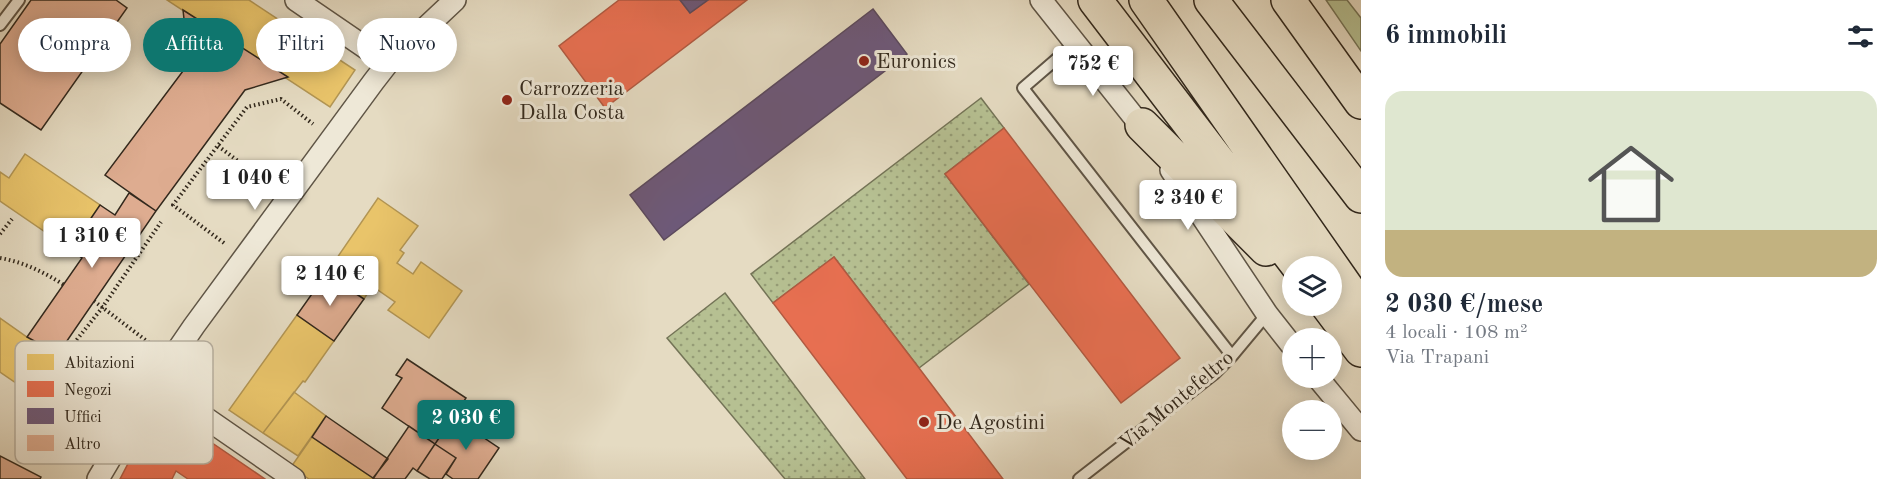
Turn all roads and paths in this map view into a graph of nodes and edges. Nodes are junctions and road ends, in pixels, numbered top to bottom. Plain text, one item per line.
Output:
1 (19, 0) edge
2 (296, 0) edge
3 (455, 0) edge
4 (1041, 0) edge
5 (1095, 0) edge
6 (1146, 0) edge
7 (1211, 0) edge
8 (1288, 0) edge
9 (436, 18) edge
10 (0, 26) edge
11 (357, 42) edge
12 (1074, 44) junction
13 (381, 72) edge
14 (1361, 102) edge
15 (1142, 125) junction
16 (319, 128) dead end
17 (218, 146) junction
18 (276, 189) dead end
19 (1361, 196) edge
20 (12, 219) dead end
21 (161, 222) dead end
22 (0, 234) edge
23 (232, 249) dead end
24 (1291, 256) edge
25 (0, 258) edge
26 (1282, 266) edge
27 (64, 285) dead end
28 (94, 302) dead end
29 (102, 308) junction
30 (1267, 314) junction
31 (1343, 319) edge
32 (1282, 333) edge
33 (76, 341) edge
34 (148, 341) edge
35 (184, 341) edge
36 (1232, 356) junction
37 (1326, 388) edge
38 (213, 423) edge
39 (1361, 430) edge
40 (107, 464) edge
41 (98, 479) edge
42 (294, 479) edge
43 (1079, 479) edge

1 - 10 lane
2 - 11 street
3 - 9 street
4 - 12 street
5 - 24 highway
6 - 31 highway
7 - 19 highway
8 - 14 highway
12 - 15 street
12 - 36 lane
13 - 35 street
15 - 26 highway
15 - 30 street
16 - 17 path
17 - 18 path
17 - 23 path
20 - 22 path
21 - 29 path
25 - 27 path
28 - 29 path
29 - 33 path
29 - 34 path
30 - 32 street
30 - 36 lane, Via Montefeltro
36 - 43 lane, Via Montefeltro
37 - 39 street
38 - 42 street
40 - 41 street

